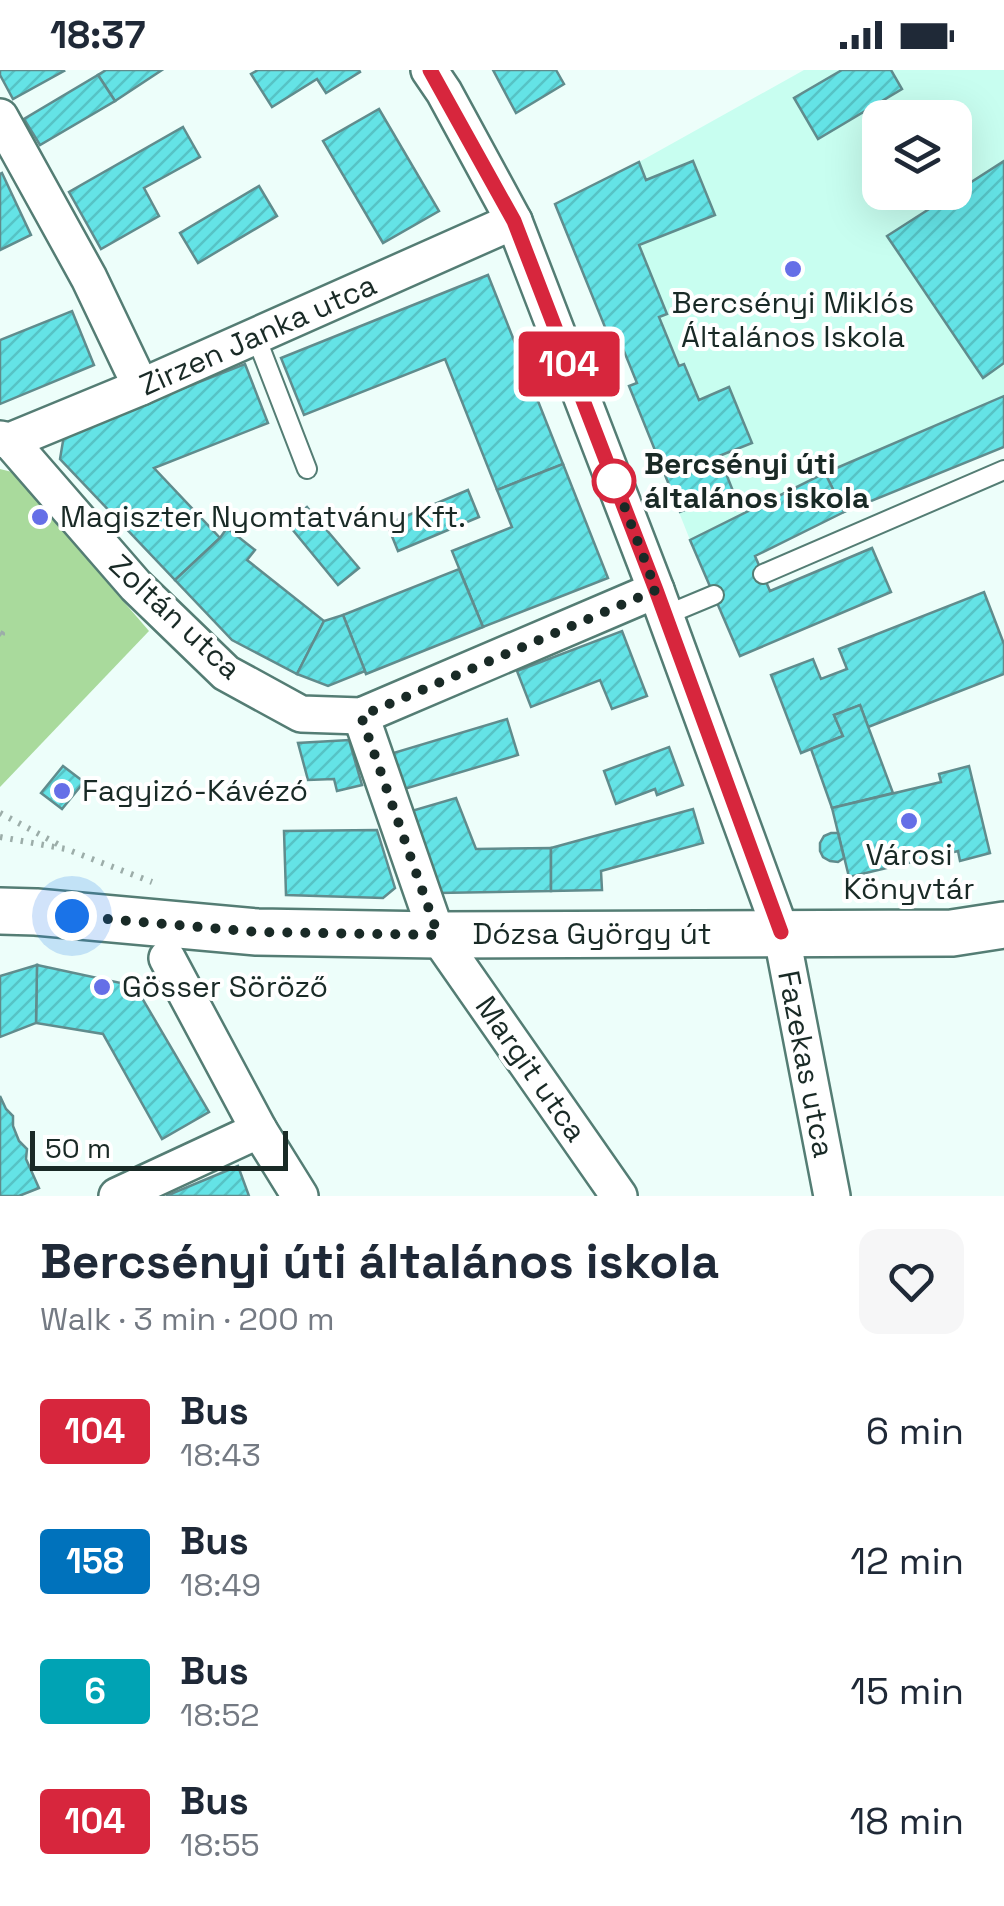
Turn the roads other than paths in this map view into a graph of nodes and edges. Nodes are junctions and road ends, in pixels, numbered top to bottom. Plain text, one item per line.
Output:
1 (430, 70) edge
2 (0, 117) edge
3 (514, 221) junction
4 (256, 336) junction
5 (141, 387) junction
6 (5, 440) edge
7 (307, 470) dead end
8 (1004, 470) edge
9 (762, 574) dead end
10 (714, 595) dead end
11 (661, 603) junction
12 (361, 716) junction
13 (9, 911) edge
14 (1004, 925) edge
15 (781, 932) junction
16 (438, 935) junction
17 (167, 958) dead end
18 (259, 1130) junction
19 (117, 1196) edge
20 (300, 1196) edge
21 (619, 1196) edge
22 (832, 1196) edge

1 - 3 street, Fazekas utca
2 - 5 street
3 - 4 street, Zirzen Janka utca
3 - 11 street, Fazekas utca
4 - 5 street, Zirzen Janka utca
4 - 7 lane
5 - 6 street, Zirzen Janka utca
6 - 12 street, Zoltán utca
8 - 9 lane
10 - 11 lane
11 - 12 street, Zoltán utca
11 - 15 street, Fazekas utca
12 - 16 street, Margit utca
13 - 16 street, Dózsa György út
14 - 15 street, Dózsa György út
15 - 16 street, Dózsa György út
15 - 22 street, Fazekas utca
16 - 21 street, Margit utca
17 - 18 street
18 - 19 street
18 - 20 street

